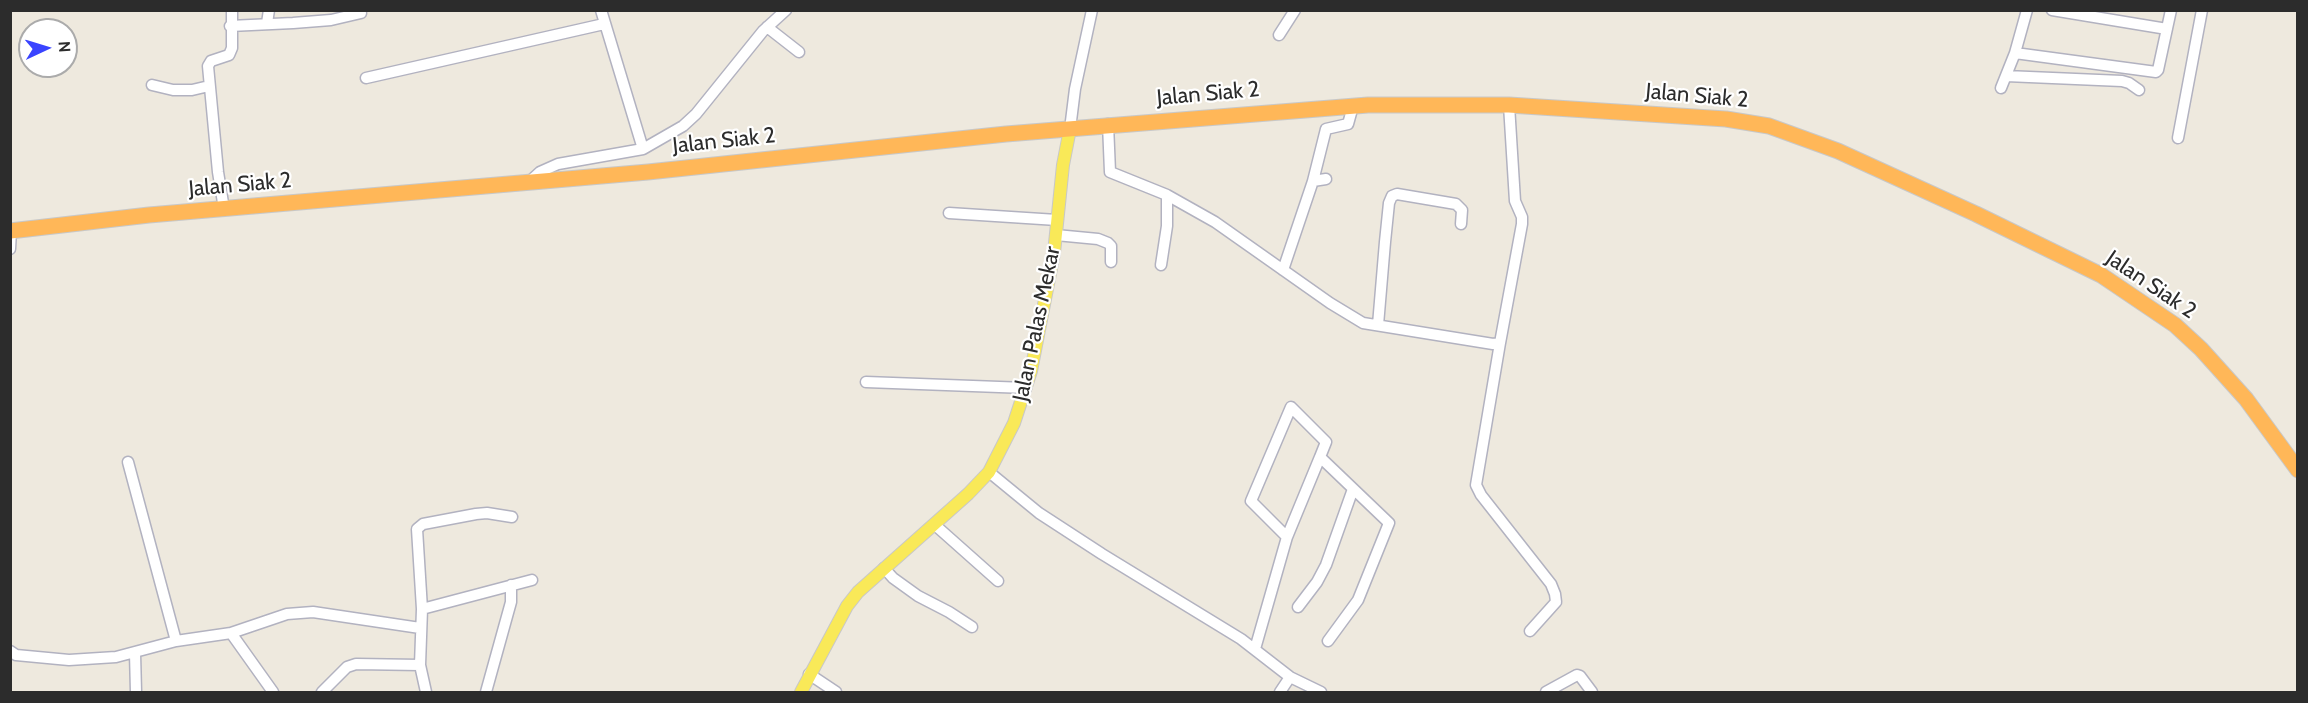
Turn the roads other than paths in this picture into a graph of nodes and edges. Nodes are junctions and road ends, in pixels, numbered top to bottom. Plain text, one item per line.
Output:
1 (232, 10) edge
2 (269, 10) edge
3 (601, 10) edge
4 (786, 10) edge
5 (1092, 10) edge
6 (1295, 10) edge
7 (2027, 10) edge
8 (2052, 10) edge
9 (2171, 10) edge
10 (2202, 10) edge
11 (361, 13) dead end
12 (267, 23) junction
13 (604, 24) junction
14 (230, 26) junction
15 (767, 27) junction
16 (2167, 29) junction
17 (1280, 35) dead end
18 (799, 52) dead end
19 (2015, 53) junction
20 (2006, 76) junction
21 (366, 78) dead end
22 (152, 85) dead end
23 (210, 86) junction
24 (2001, 88) dead end
25 (2139, 90) dead end
26 (1509, 105) junction
27 (1353, 106) junction
28 (1108, 124) junction
29 (1070, 129) junction
30 (2178, 138) dead end
31 (643, 149) junction
32 (1326, 179) dead end
33 (1313, 181) junction
34 (527, 183) junction
35 (1167, 195) junction
36 (224, 209) junction
37 (949, 213) dead end
38 (1057, 220) junction
39 (1461, 224) dead end
40 (11, 231) edge
41 (1056, 235) junction
42 (10, 249) edge
43 (1111, 262) dead end
44 (1161, 265) dead end
45 (1283, 270) junction
46 (1378, 325) junction
47 (1500, 343) junction
48 (866, 381) dead end
49 (1026, 388) junction
50 (1320, 457) junction
51 (128, 462) dead end
52 (2298, 470) edge
53 (989, 472) junction
54 (1353, 489) junction
55 (512, 517) dead end
56 (935, 525) junction
57 (1287, 537) junction
58 (884, 568) junction
59 (532, 580) dead end
60 (998, 581) dead end
61 (511, 585) junction
62 (1298, 607) dead end
63 (423, 609) junction
64 (972, 627) dead end
65 (420, 628) junction
66 (1530, 631) dead end
67 (231, 633) junction
68 (176, 641) junction
69 (1328, 641) dead end
70 (1255, 650) junction
71 (135, 652) junction
72 (11, 653) edge
73 (420, 665) junction
74 (809, 674) junction
75 (1290, 677) junction
76 (325, 692) edge
77 (136, 693) edge
78 (273, 693) edge
79 (426, 693) edge
80 (486, 693) edge
81 (801, 693) edge
82 (836, 693) edge
83 (1280, 693) edge
84 (1321, 693) edge
85 (1546, 693) edge
86 (1592, 693) edge

1 - 14 street
2 - 12 street
3 - 13 street
4 - 15 street
5 - 29 street
6 - 17 street
7 - 19 street
8 - 16 street
9 - 16 street
10 - 30 street
11 - 12 street
12 - 14 street
13 - 21 street
13 - 31 street
14 - 23 street
15 - 18 street
15 - 31 street
16 - 19 street
19 - 20 street
20 - 24 street
20 - 25 street
22 - 23 street
23 - 36 street
26 - 27 highway, Jalan Siak 2
26 - 47 street
26 - 52 highway, Jalan Siak 2
27 - 28 highway, Jalan Siak 2
27 - 33 street
28 - 29 highway, Jalan Siak 2
28 - 35 street
29 - 34 highway, Jalan Siak 2
29 - 38 main road, Jalan Palas Mekar
31 - 34 street
32 - 33 street
33 - 45 street
34 - 36 highway, Jalan Siak 2
35 - 44 street
35 - 45 street
36 - 40 highway, Jalan Siak 2
37 - 38 street
38 - 41 main road, Jalan Palas Mekar
39 - 46 street
40 - 42 street
41 - 43 street
41 - 49 main road, Jalan Palas Mekar
45 - 46 street
46 - 47 street
47 - 66 street
48 - 49 street
49 - 53 main road, Jalan Palas Mekar
50 - 54 street
50 - 57 street
50 - 57 street
51 - 68 street
53 - 56 main road, Jalan Palas Mekar
53 - 70 street
54 - 62 street
54 - 69 street
55 - 63 street
56 - 58 main road, Jalan Palas Mekar
56 - 60 street
57 - 70 street
58 - 64 street
58 - 74 main road, Jalan Palas Mekar
59 - 61 street
61 - 63 street
61 - 80 street
63 - 65 street
65 - 67 street
65 - 73 street
67 - 68 street
67 - 78 street
68 - 71 street
70 - 75 street
71 - 72 street
71 - 77 street
73 - 76 street
73 - 79 street
74 - 81 main road, Jalan Palas Mekar
74 - 82 street
75 - 83 street
75 - 84 street
85 - 86 street

